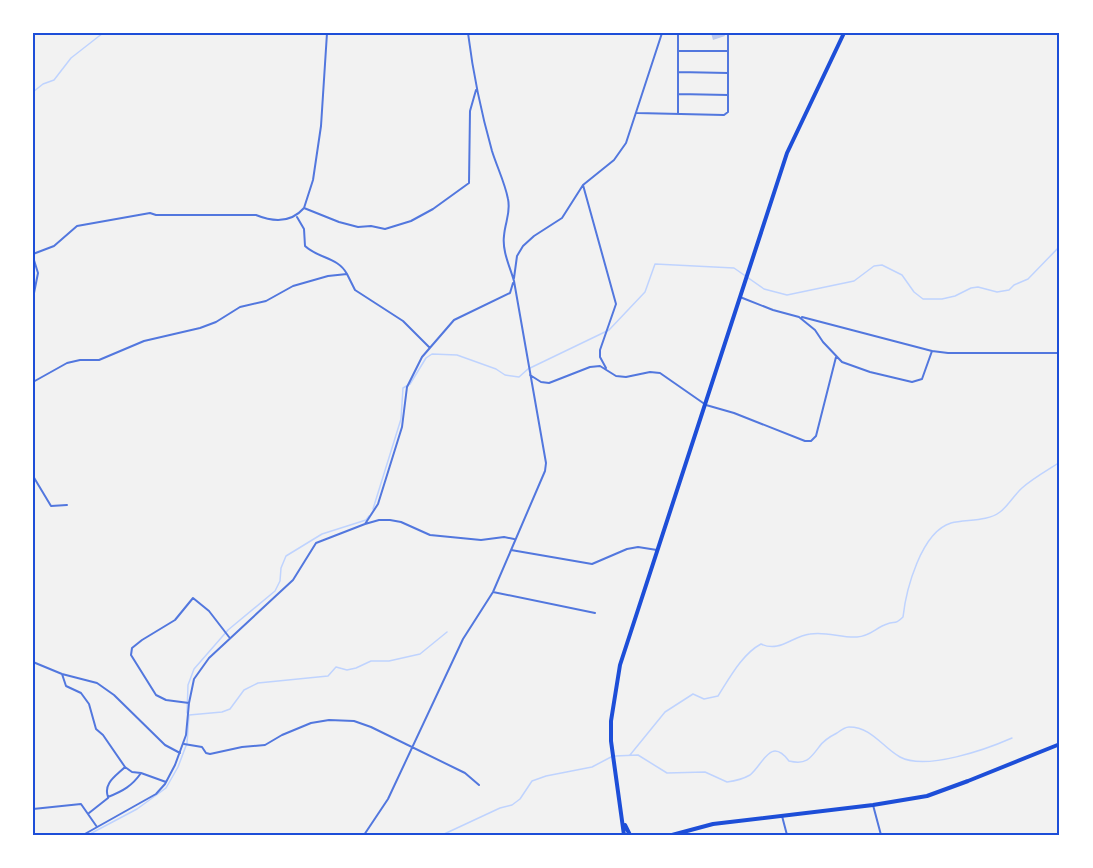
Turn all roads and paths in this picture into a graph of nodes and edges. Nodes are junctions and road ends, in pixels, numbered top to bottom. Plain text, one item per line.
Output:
1 (327, 33) edge
2 (468, 33) edge
3 (662, 33) edge
4 (678, 33) edge
5 (728, 33) edge
6 (844, 33) edge
7 (678, 51) junction
8 (728, 51) junction
9 (678, 72) junction
10 (728, 73) junction
11 (477, 87) junction
12 (678, 94) junction
13 (728, 95) junction
14 (636, 113) junction
15 (678, 114) junction
16 (583, 184) junction
17 (304, 208) junction
18 (297, 216) junction
19 (33, 256) edge
20 (347, 274) junction
21 (514, 281) junction
22 (739, 297) junction
23 (33, 298) edge
24 (799, 317) junction
25 (430, 348) junction
26 (932, 351) junction
27 (1060, 353) edge
28 (836, 357) junction
29 (608, 371) junction
30 (530, 375) junction
31 (33, 382) edge
32 (706, 405) junction
33 (33, 476) edge
34 (67, 505) dead end
35 (365, 524) junction
36 (514, 539) junction
37 (510, 549) junction
38 (657, 550) junction
39 (492, 592) junction
40 (595, 613) dead end
41 (230, 638) junction
42 (33, 662) edge
43 (62, 674) junction
44 (189, 703) junction
45 (183, 744) junction
46 (1060, 744) edge
47 (412, 749) junction
48 (180, 753) junction
49 (125, 767) junction
50 (141, 773) junction
51 (166, 782) junction
52 (479, 785) dead end
53 (108, 797) junction
54 (873, 805) junction
55 (33, 809) edge
56 (88, 813) junction
57 (782, 816) junction
58 (624, 824) junction
59 (97, 827) junction
60 (83, 835) edge
61 (364, 835) edge
62 (624, 835) edge
63 (630, 835) edge
64 (672, 835) edge
65 (787, 835) edge
66 (881, 835) edge

1 - 17 street
2 - 11 street
3 - 14 street
4 - 7 street
5 - 8 street
6 - 22 main road
7 - 8 street
7 - 9 street
8 - 10 street
9 - 10 street
9 - 12 street
10 - 13 street
11 - 17 street
11 - 21 street
12 - 13 street
12 - 15 street
13 - 15 street
14 - 15 street
14 - 16 street
16 - 21 street
16 - 29 street
17 - 18 street
18 - 19 street
18 - 20 street
19 - 23 street
20 - 25 street
20 - 31 street
21 - 25 street
21 - 30 street
22 - 24 street
22 - 32 main road
24 - 26 street
24 - 28 street
25 - 35 street
26 - 27 street
26 - 28 street
28 - 32 street
29 - 30 street
29 - 32 street
30 - 36 street
32 - 38 main road
33 - 34 street
35 - 36 street
35 - 41 street
36 - 37 street
37 - 38 street
37 - 39 street
38 - 58 main road
39 - 40 street
39 - 47 street
41 - 44 street
41 - 44 street
42 - 43 street
43 - 48 street
43 - 49 street
44 - 45 street
45 - 47 street
45 - 48 street
46 - 54 main road
47 - 52 street
47 - 61 street
48 - 51 street
49 - 50 street
49 - 53 street
50 - 51 street
50 - 53 street
51 - 59 street
53 - 56 street
54 - 57 main road
54 - 66 street
55 - 56 street
56 - 59 street
57 - 64 main road
57 - 65 street
58 - 62 main road
58 - 63 main road
59 - 60 street

